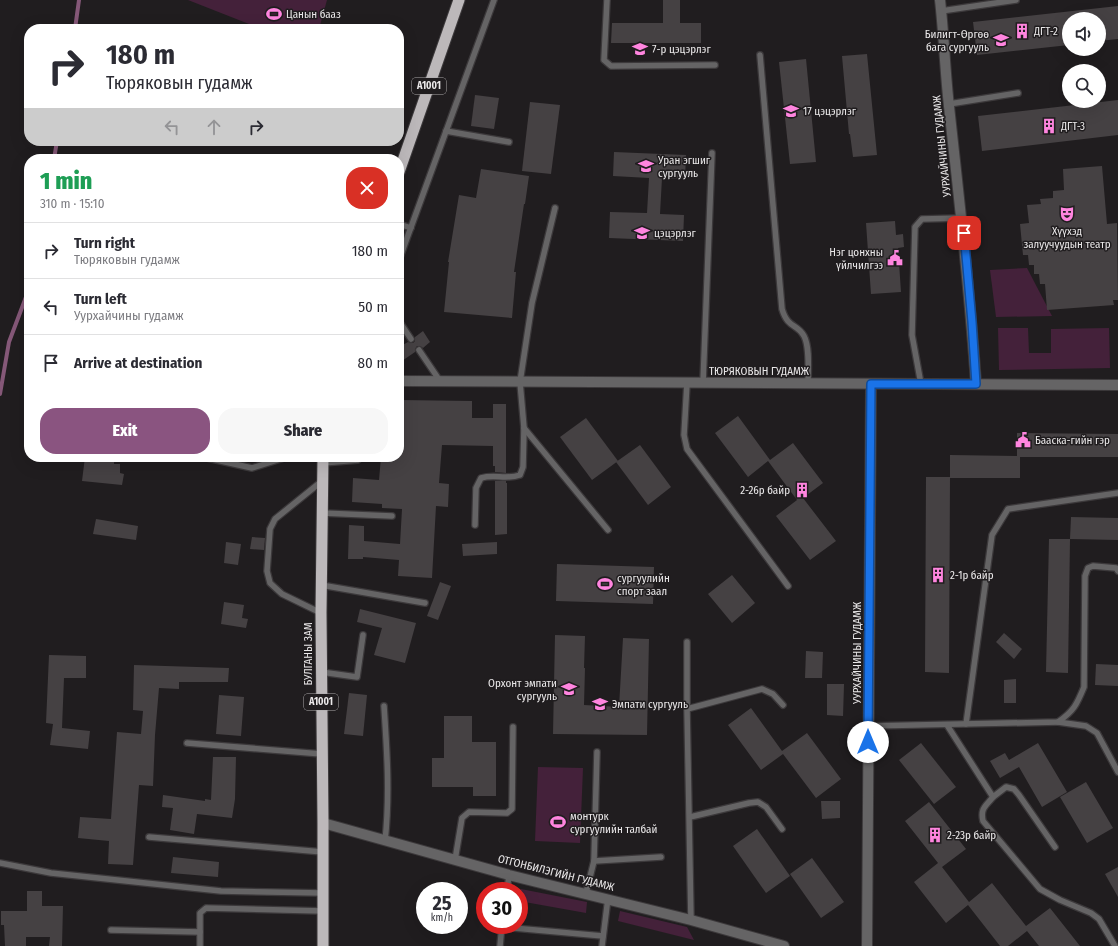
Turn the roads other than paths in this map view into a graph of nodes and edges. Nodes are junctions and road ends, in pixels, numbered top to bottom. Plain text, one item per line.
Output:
1 (459, 0) edge
2 (494, 0) edge
3 (607, 0) edge
4 (940, 0) edge
5 (1016, 0) edge
6 (941, 11) junction
7 (760, 55) dead end
8 (715, 65) dead end
9 (1018, 93) dead end
10 (949, 104) junction
11 (446, 131) junction
12 (509, 142) dead end
13 (712, 153) dead end
14 (404, 158) edge
15 (555, 208) dead end
16 (962, 218) junction
17 (404, 226) edge
18 (411, 228) junction
19 (404, 242) edge
20 (404, 328) edge
21 (411, 339) dead end
22 (419, 350) dead end
23 (404, 381) edge
24 (440, 381) junction
25 (520, 382) junction
26 (686, 383) junction
27 (703, 383) junction
28 (808, 383) junction
29 (871, 384) junction
30 (921, 384) junction
31 (976, 384) junction
32 (1118, 385) edge
33 (524, 428) junction
34 (225, 462) edge
35 (271, 462) edge
36 (323, 462) edge
37 (322, 481) junction
38 (1118, 493) edge
39 (322, 513) junction
40 (392, 516) dead end
41 (475, 525) dead end
42 (608, 530) dead end
43 (1118, 571) edge
44 (321, 585) junction
45 (788, 586) dead end
46 (424, 603) dead end
47 (321, 613) junction
48 (363, 635) dead end
49 (688, 642) dead end
50 (321, 672) junction
51 (783, 705) dead end
52 (384, 706) dead end
53 (687, 709) junction
54 (1058, 722) junction
55 (966, 724) junction
56 (946, 725) junction
57 (868, 726) junction
58 (513, 727) dead end
59 (187, 743) dead end
60 (597, 752) dead end
61 (322, 754) junction
62 (1118, 772) edge
63 (994, 796) junction
64 (690, 817) junction
65 (323, 823) junction
66 (782, 829) dead end
67 (149, 837) dead end
68 (385, 840) junction
69 (1056, 847) dead end
70 (323, 852) junction
71 (660, 858) dead end
72 (455, 860) junction
73 (594, 861) junction
74 (0, 863) edge
75 (509, 875) junction
76 (508, 882) edge
77 (323, 893) junction
78 (586, 893) junction
79 (608, 898) junction
80 (323, 911) junction
81 (691, 920) junction
82 (528, 929) edge
83 (111, 930) dead end
84 (200, 932) junction
85 (501, 934) edge
86 (603, 936) junction
87 (200, 946) edge
88 (323, 946) edge
89 (500, 946) edge
90 (602, 946) edge
91 (784, 946) edge
92 (867, 946) edge
93 (1115, 946) edge

1 - 14 highway, A1001
2 - 11 lane
3 - 8 lane
4 - 6 street, УУРХАЙЧИНЫ ГУДАМЖ
5 - 6 lane
6 - 10 street, УУРХАЙЧИНЫ ГУДАМЖ
7 - 28 lane
9 - 10 lane
10 - 16 street, УУРХАЙЧИНЫ ГУДАМЖ
11 - 12 lane
11 - 18 lane
13 - 27 lane
15 - 25 lane
16 - 30 lane
16 - 31 street, УУРХАЙЧИНЫ ГУДАМЖ
17 - 18 lane
18 - 19 lane
20 - 21 lane
22 - 24 lane
23 - 24 street, ТЮРЯКОВЫН ГУДАМЖ
24 - 25 street, ТЮРЯКОВЫН ГУДАМЖ
25 - 26 street, ТЮРЯКОВЫН ГУДАМЖ
25 - 33 lane
26 - 27 street, ТЮРЯКОВЫН ГУДАМЖ
26 - 45 lane
27 - 28 street, ТЮРЯКОВЫН ГУДАМЖ
28 - 29 street, ТЮРЯКОВЫН ГУДАМЖ
29 - 30 street, ТЮРЯКОВЫН ГУДАМЖ
29 - 57 street, УУРХАЙЧИНЫ ГУДАМЖ
30 - 31 street, ТЮРЯКОВЫН ГУДАМЖ
31 - 32 street, ТЮРЯКОВЫН ГУДАМЖ
33 - 41 lane
33 - 42 lane
34 - 35 lane
36 - 37 highway, БУЛГАНЫ ЗАМ / A1001
37 - 39 highway, БУЛГАНЫ ЗАМ / A1001
37 - 47 lane
38 - 55 lane
39 - 40 lane
39 - 44 highway, БУЛГАНЫ ЗАМ / A1001
43 - 54 lane
44 - 46 lane
44 - 47 highway, БУЛГАНЫ ЗАМ / A1001
47 - 50 highway, БУЛГАНЫ ЗАМ / A1001
48 - 50 lane
49 - 53 lane
50 - 61 highway, БУЛГАНЫ ЗАМ / A1001
51 - 53 lane
52 - 68 lane
53 - 64 lane
54 - 55 lane
54 - 62 lane
55 - 56 lane
56 - 57 lane
56 - 63 lane
57 - 92 street, УУРХАЙЧИНЫ ГУДАМЖ
58 - 72 lane
59 - 61 lane
60 - 73 lane
61 - 65 highway, БУЛГАНЫ ЗАМ / A1001
63 - 69 lane
63 - 93 lane
64 - 66 lane
64 - 81 lane
65 - 68 street, ОТГОНБИЛЭГИЙН ГУДАМЖ
65 - 70 highway, БУЛГАНЫ ЗАМ / A1001
67 - 70 lane
68 - 72 street, ОТГОНБИЛЭГИЙН ГУДАМЖ
70 - 77 highway, БУЛГАНЫ ЗАМ / A1001
71 - 73 lane
72 - 75 street, ОТГОНБИЛЭГИЙН ГУДАМЖ
73 - 78 lane
74 - 77 lane
75 - 76 lane
75 - 78 street, ОТГОНБИЛЭГИЙН ГУДАМЖ
77 - 80 highway, БУЛГАНЫ ЗАМ / A1001
78 - 79 street, ОТГОНБИЛЭГИЙН ГУДАМЖ
79 - 81 street, ОТГОНБИЛЭГИЙН ГУДАМЖ
79 - 86 lane
80 - 84 lane
80 - 88 highway, БУЛГАНЫ ЗАМ / A1001
81 - 91 street, ОТГОНБИЛЭГИЙН ГУДАМЖ
82 - 86 lane
83 - 84 lane
84 - 87 lane
85 - 89 lane
86 - 90 lane

